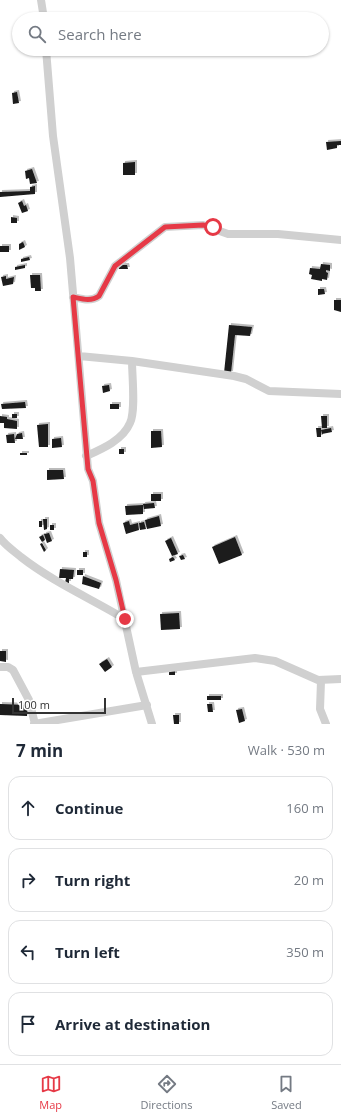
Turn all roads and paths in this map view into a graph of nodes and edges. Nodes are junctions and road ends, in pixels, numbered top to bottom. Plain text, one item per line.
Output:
1 (41, 0) edge
2 (43, 12) edge
3 (47, 56) edge
4 (341, 240) edge
5 (73, 297) junction
6 (79, 356) junction
7 (132, 361) junction
8 (341, 394) edge
9 (86, 456) junction
10 (0, 538) edge
11 (125, 619) junction
12 (0, 667) edge
13 (136, 672) junction
14 (341, 679) edge
15 (321, 681) junction
16 (147, 705) junction
17 (34, 724) edge
18 (152, 724) edge
19 (326, 724) edge

1 - 2 street
3 - 5 street
4 - 5 street
5 - 6 street
6 - 7 street
6 - 9 street
7 - 8 street
7 - 9 street
9 - 11 street
10 - 11 street
11 - 13 street
12 - 17 street
13 - 15 street
13 - 16 street
14 - 15 street
15 - 19 street
16 - 17 street
16 - 18 street

